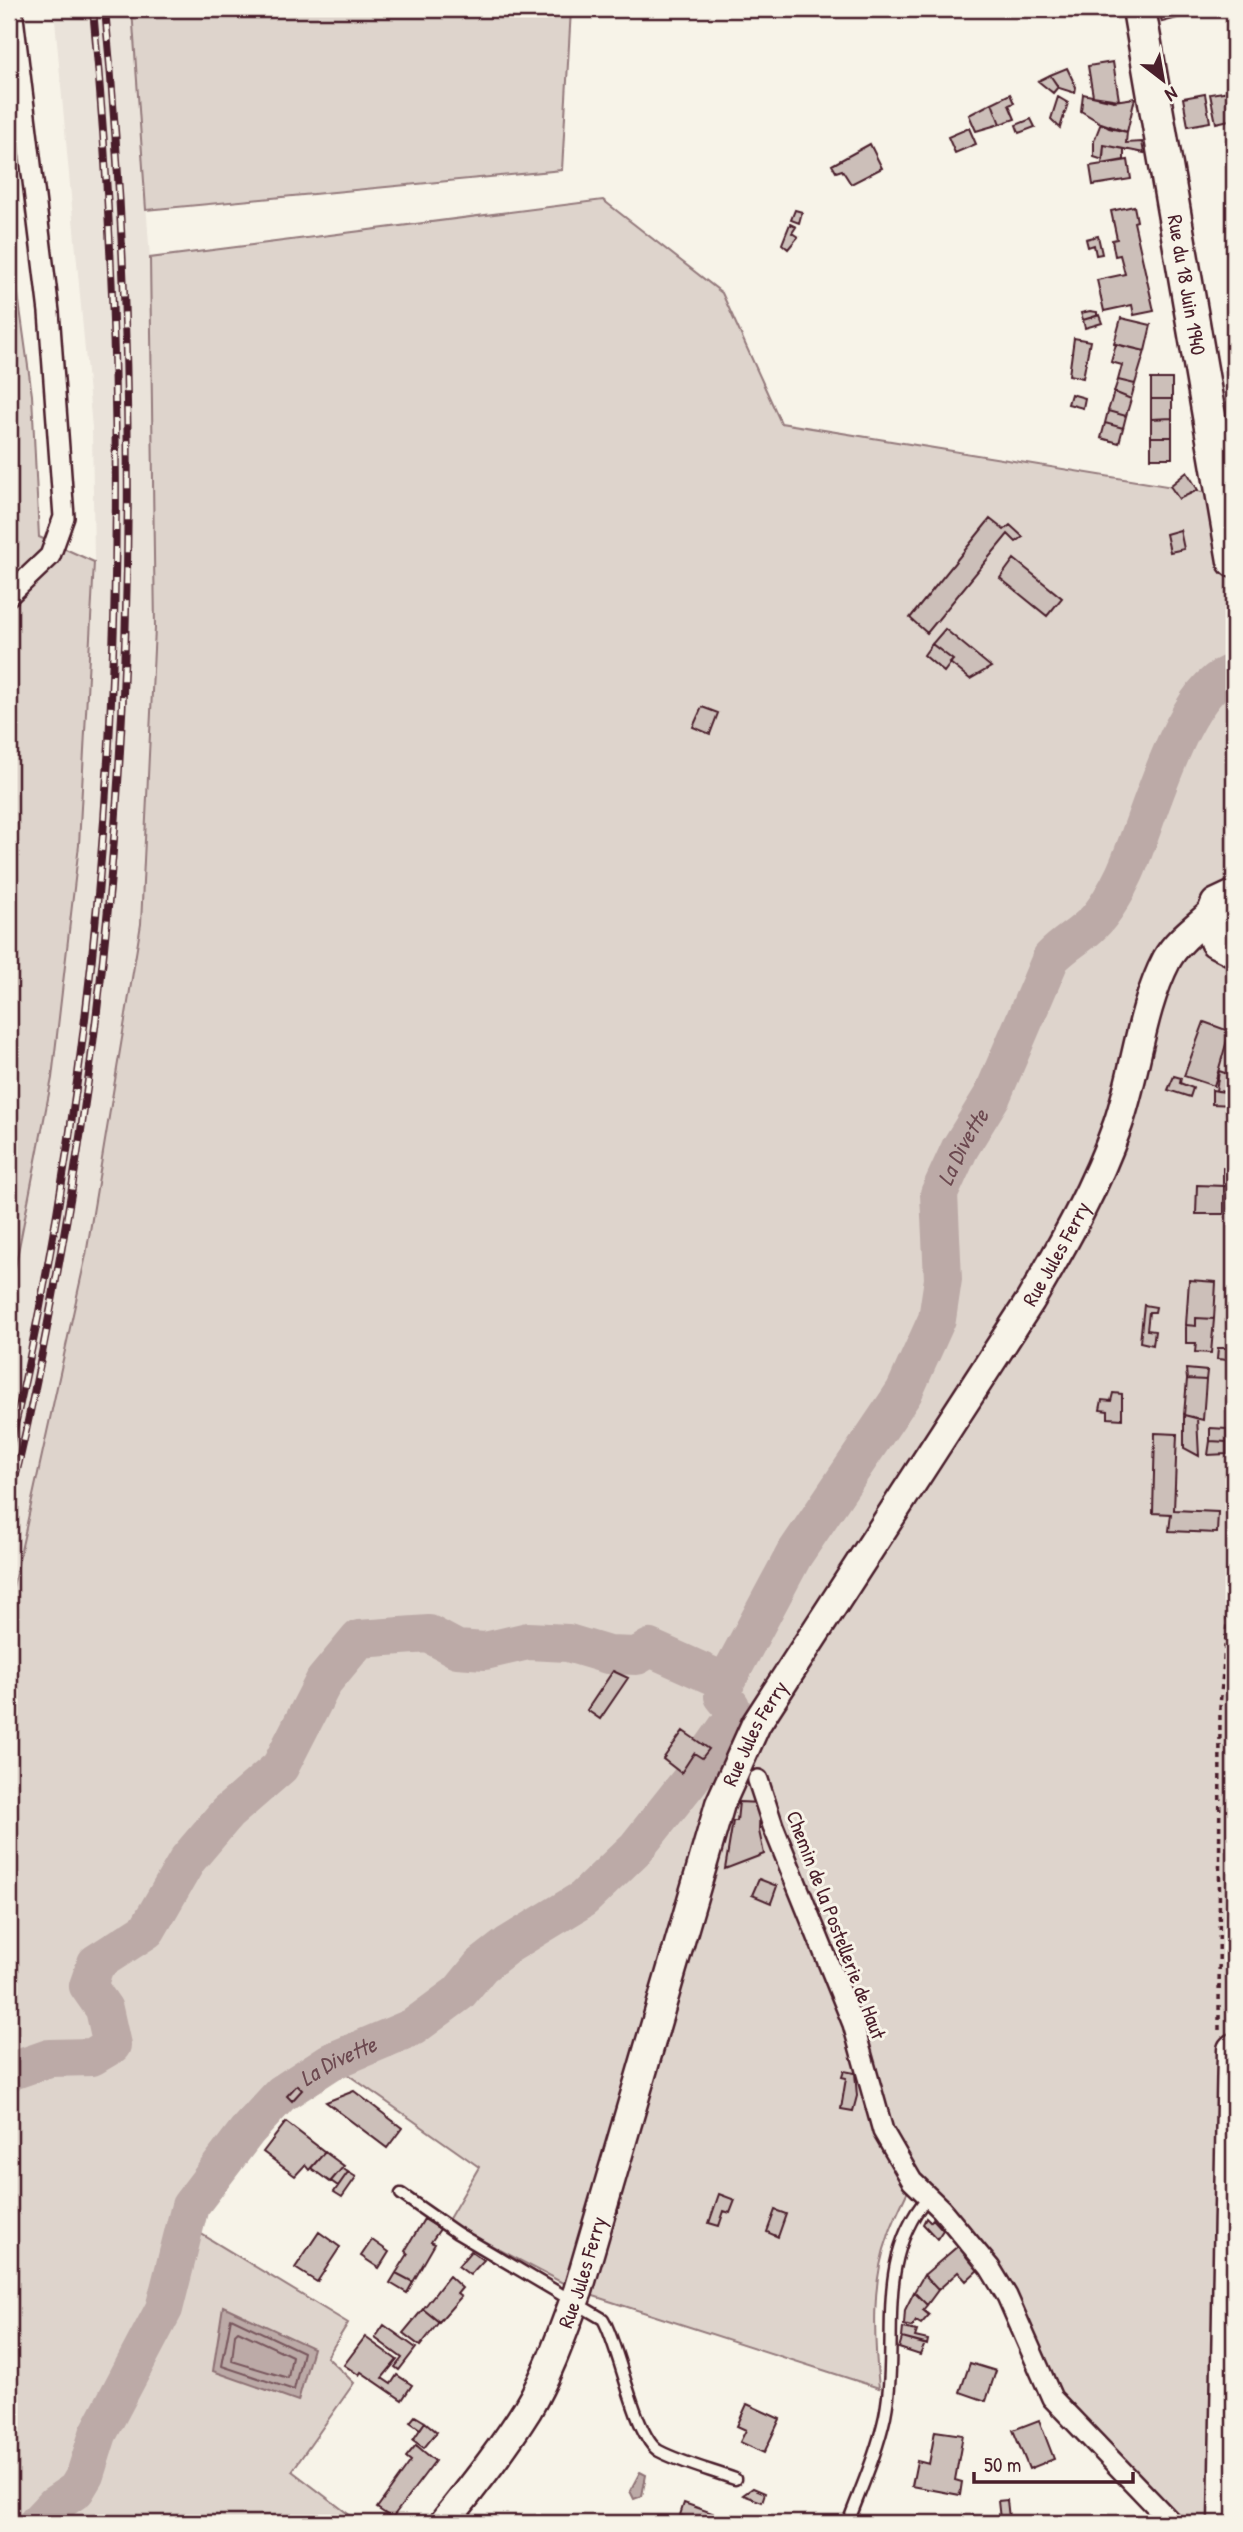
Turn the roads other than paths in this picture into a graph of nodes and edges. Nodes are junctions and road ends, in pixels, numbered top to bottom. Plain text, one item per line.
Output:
1 (12, 9) edge
2 (1139, 9) edge
3 (1234, 561) edge
4 (9, 595) edge
5 (1226, 897) edge
6 (1227, 947) edge
7 (1157, 986) junction
8 (758, 1780) dead end
9 (1234, 2050) edge
10 (401, 2194) dead end
11 (928, 2198) junction
12 (575, 2300) junction
13 (735, 2479) dead end
14 (444, 2523) edge
15 (848, 2523) edge
16 (1172, 2523) edge
17 (1225, 2523) edge

1 - 4 street
2 - 3 main road, Rue du 18 Juin 1940
5 - 6 main road
5 - 7 main road, Rue Jules Ferry
6 - 7 main road, Rue Jules Ferry
7 - 12 main road, Rue Jules Ferry
8 - 11 street, Chemin de la Postellerie de Haut
9 - 17 main road
10 - 12 lane
11 - 15 lane
11 - 16 street, Chemin de la Postellerie de Haut
12 - 13 lane
12 - 14 main road, Rue Jules Ferry

